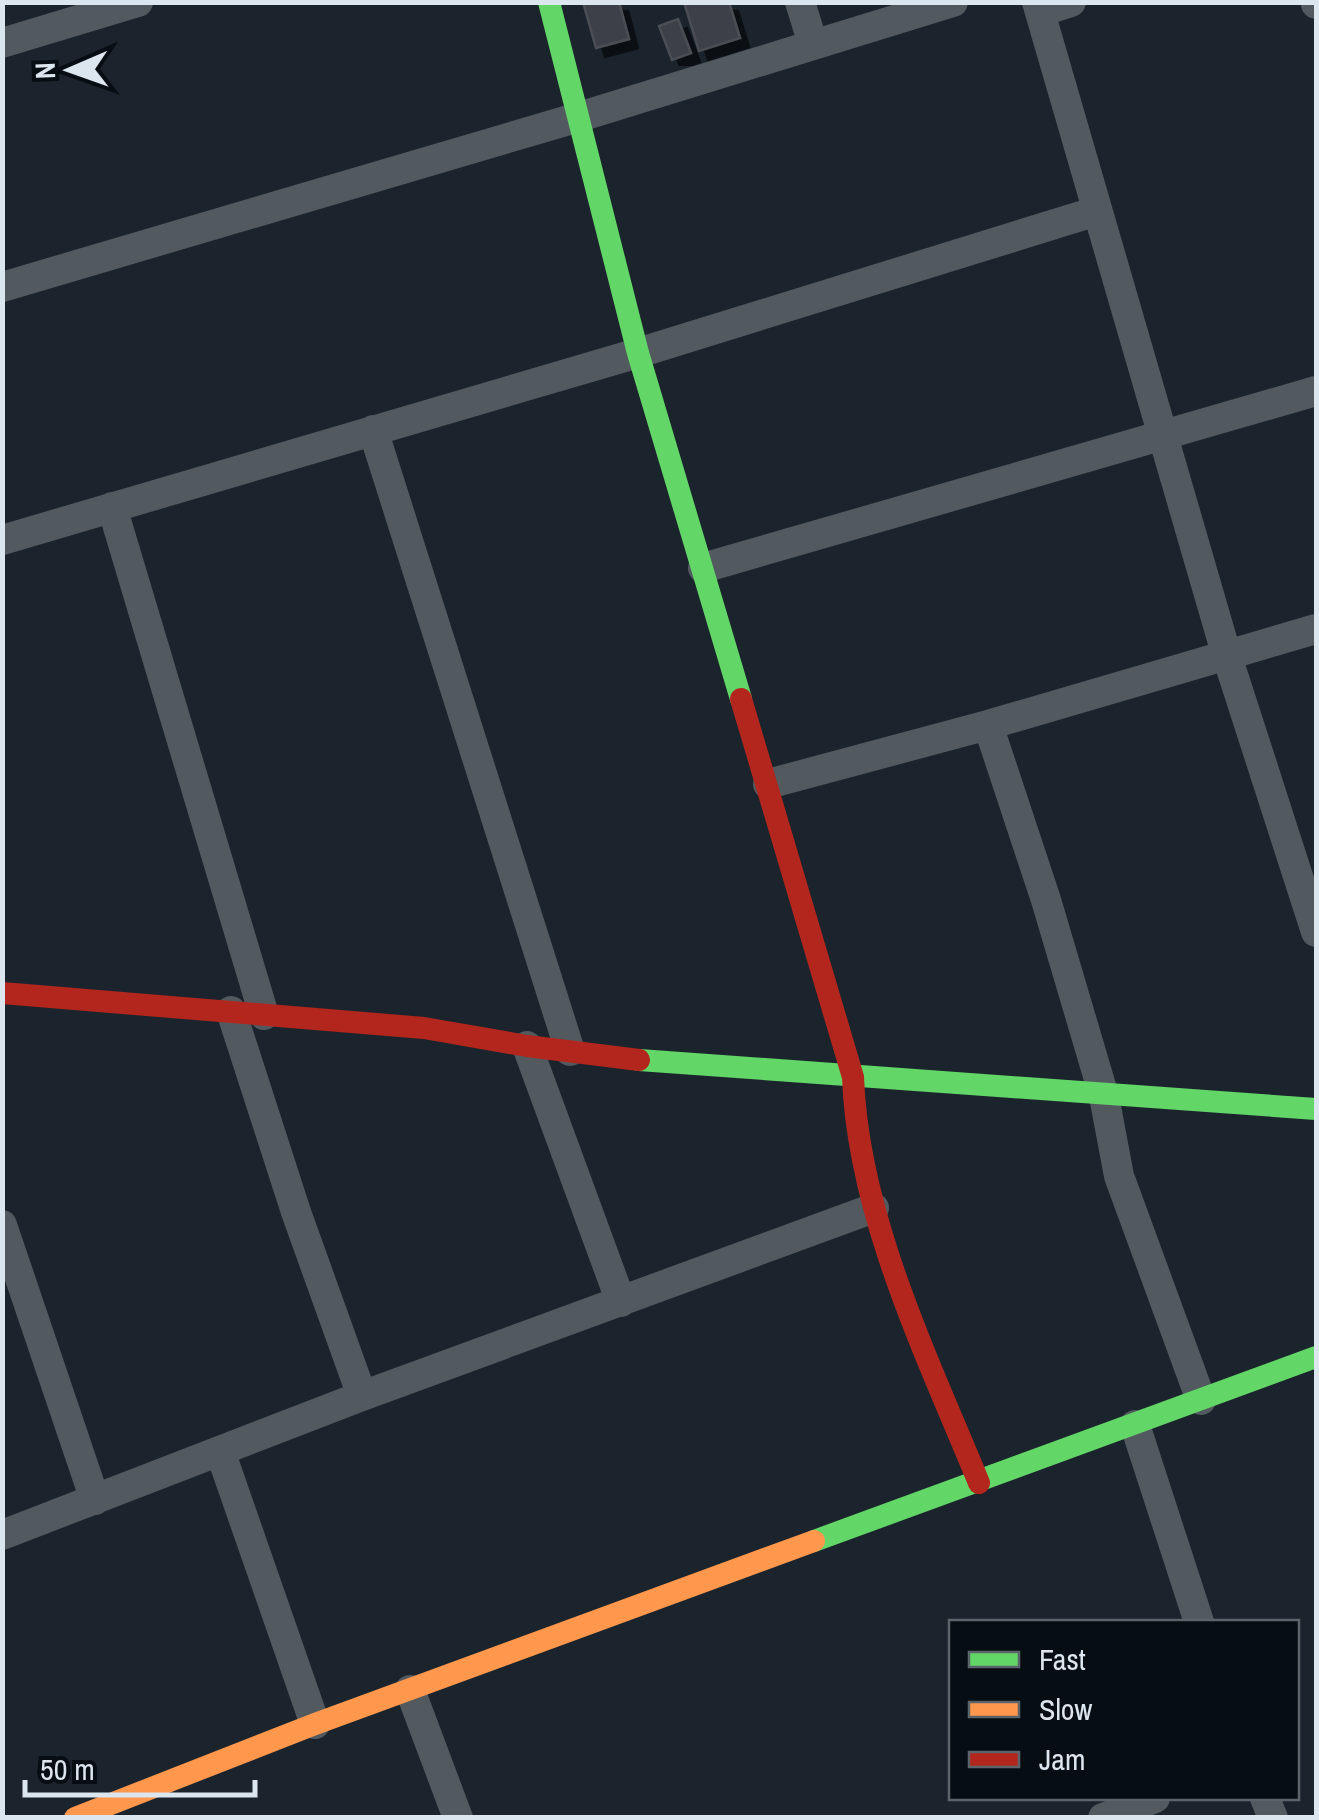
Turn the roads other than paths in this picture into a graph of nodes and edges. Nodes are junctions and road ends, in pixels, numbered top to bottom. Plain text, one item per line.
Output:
1 (138, 2) edge
2 (549, 2) edge
3 (800, 2) edge
4 (953, 2) edge
5 (1071, 2) edge
6 (1038, 7) edge
7 (2, 43) edge
8 (813, 44) junction
9 (579, 117) junction
10 (1097, 210) junction
11 (2, 287) edge
12 (638, 353) junction
13 (1316, 391) edge
14 (373, 430) junction
15 (1161, 436) junction
16 (112, 507) junction
17 (2, 540) edge
18 (702, 568) junction
19 (1316, 629) edge
20 (1226, 653) junction
21 (988, 725) junction
22 (768, 784) junction
23 (1316, 932) edge
24 (2, 993) edge
25 (231, 1011) junction
26 (264, 1014) junction
27 (528, 1046) junction
28 (570, 1051) junction
29 (853, 1076) junction
30 (1104, 1096) junction
31 (1316, 1109) edge
32 (874, 1208) junction
33 (2, 1225) edge
34 (621, 1302) junction
35 (1316, 1357) edge
36 (362, 1396) junction
37 (1201, 1400) junction
38 (1134, 1426) junction
39 (220, 1451) junction
40 (979, 1482) junction
41 (95, 1500) junction
42 (2, 1535) edge
43 (1199, 1620) edge
44 (410, 1690) junction
45 (315, 1724) junction
46 (1150, 1800) edge
47 (114, 1811) edge
48 (75, 1818) edge
49 (458, 1818) edge
50 (1103, 1818) edge

1 - 7 street
2 - 9 street
3 - 8 street
4 - 8 street
5 - 6 street
6 - 10 street
8 - 9 street
9 - 11 street
9 - 12 street
10 - 12 street
10 - 15 street
12 - 14 street
12 - 18 street
13 - 15 street
14 - 16 street
14 - 28 street
15 - 18 street
15 - 20 street
16 - 17 street
16 - 26 street
18 - 22 street
19 - 20 street
20 - 21 street
20 - 23 street
21 - 22 street
21 - 30 street
22 - 29 street
24 - 25 street
25 - 26 street
25 - 36 street
26 - 27 street
27 - 28 street
27 - 34 street
28 - 29 street
29 - 30 street
29 - 32 street
30 - 31 street
30 - 37 street
32 - 34 street
32 - 40 street
33 - 41 street
34 - 36 street
35 - 37 street
36 - 39 street
37 - 38 street
38 - 40 street
38 - 43 street
39 - 41 street
39 - 45 street
40 - 44 street
41 - 42 street
44 - 45 street
44 - 49 street
45 - 47 street
46 - 50 street
47 - 48 street

